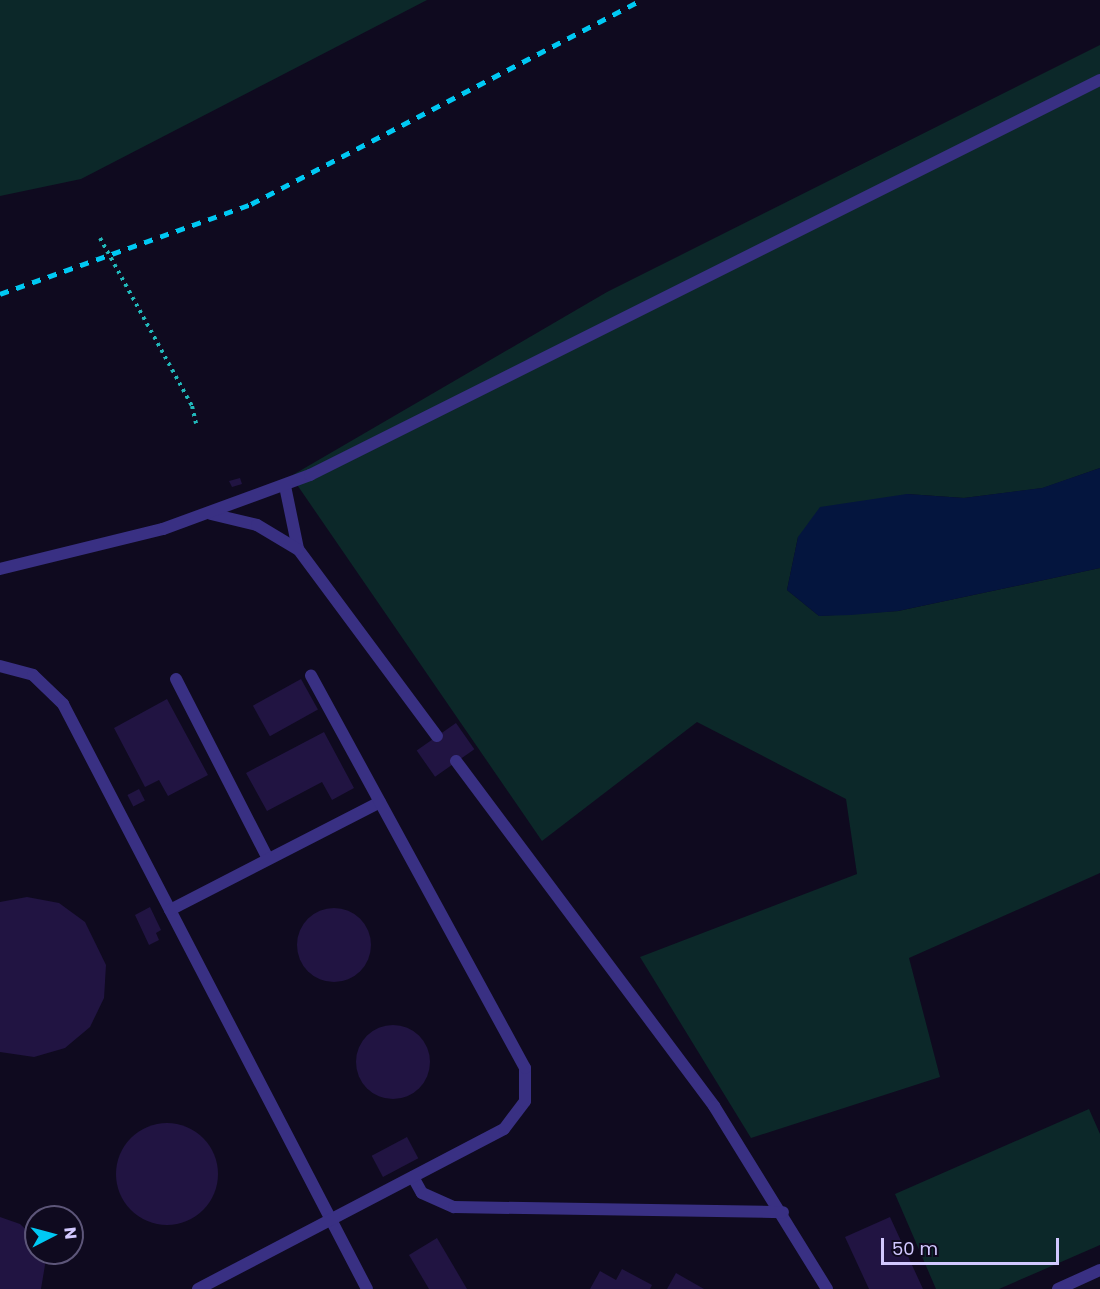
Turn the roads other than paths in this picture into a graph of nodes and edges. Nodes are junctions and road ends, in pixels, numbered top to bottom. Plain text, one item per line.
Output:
1 (1100, 80) edge
2 (285, 486) junction
3 (210, 514) junction
4 (298, 549) junction
5 (0, 569) edge
6 (0, 666) edge
7 (311, 676) dead end
8 (176, 679) dead end
9 (437, 736) dead end
10 (456, 761) dead end
11 (380, 802) junction
12 (268, 859) junction
13 (170, 910) junction
14 (413, 1177) junction
15 (783, 1212) junction
16 (331, 1219) junction
17 (1100, 1270) edge
18 (198, 1289) edge
19 (367, 1289) edge
20 (827, 1289) edge
21 (1058, 1289) edge

1 - 2 lane
2 - 3 lane
2 - 4 lane
3 - 4 lane
3 - 5 lane
4 - 9 lane
6 - 13 lane
7 - 11 lane
8 - 12 lane
10 - 15 lane
11 - 12 lane
11 - 14 lane
12 - 13 lane
13 - 16 lane
14 - 15 lane
14 - 16 lane
15 - 20 lane
16 - 18 lane
16 - 19 lane
17 - 21 lane

